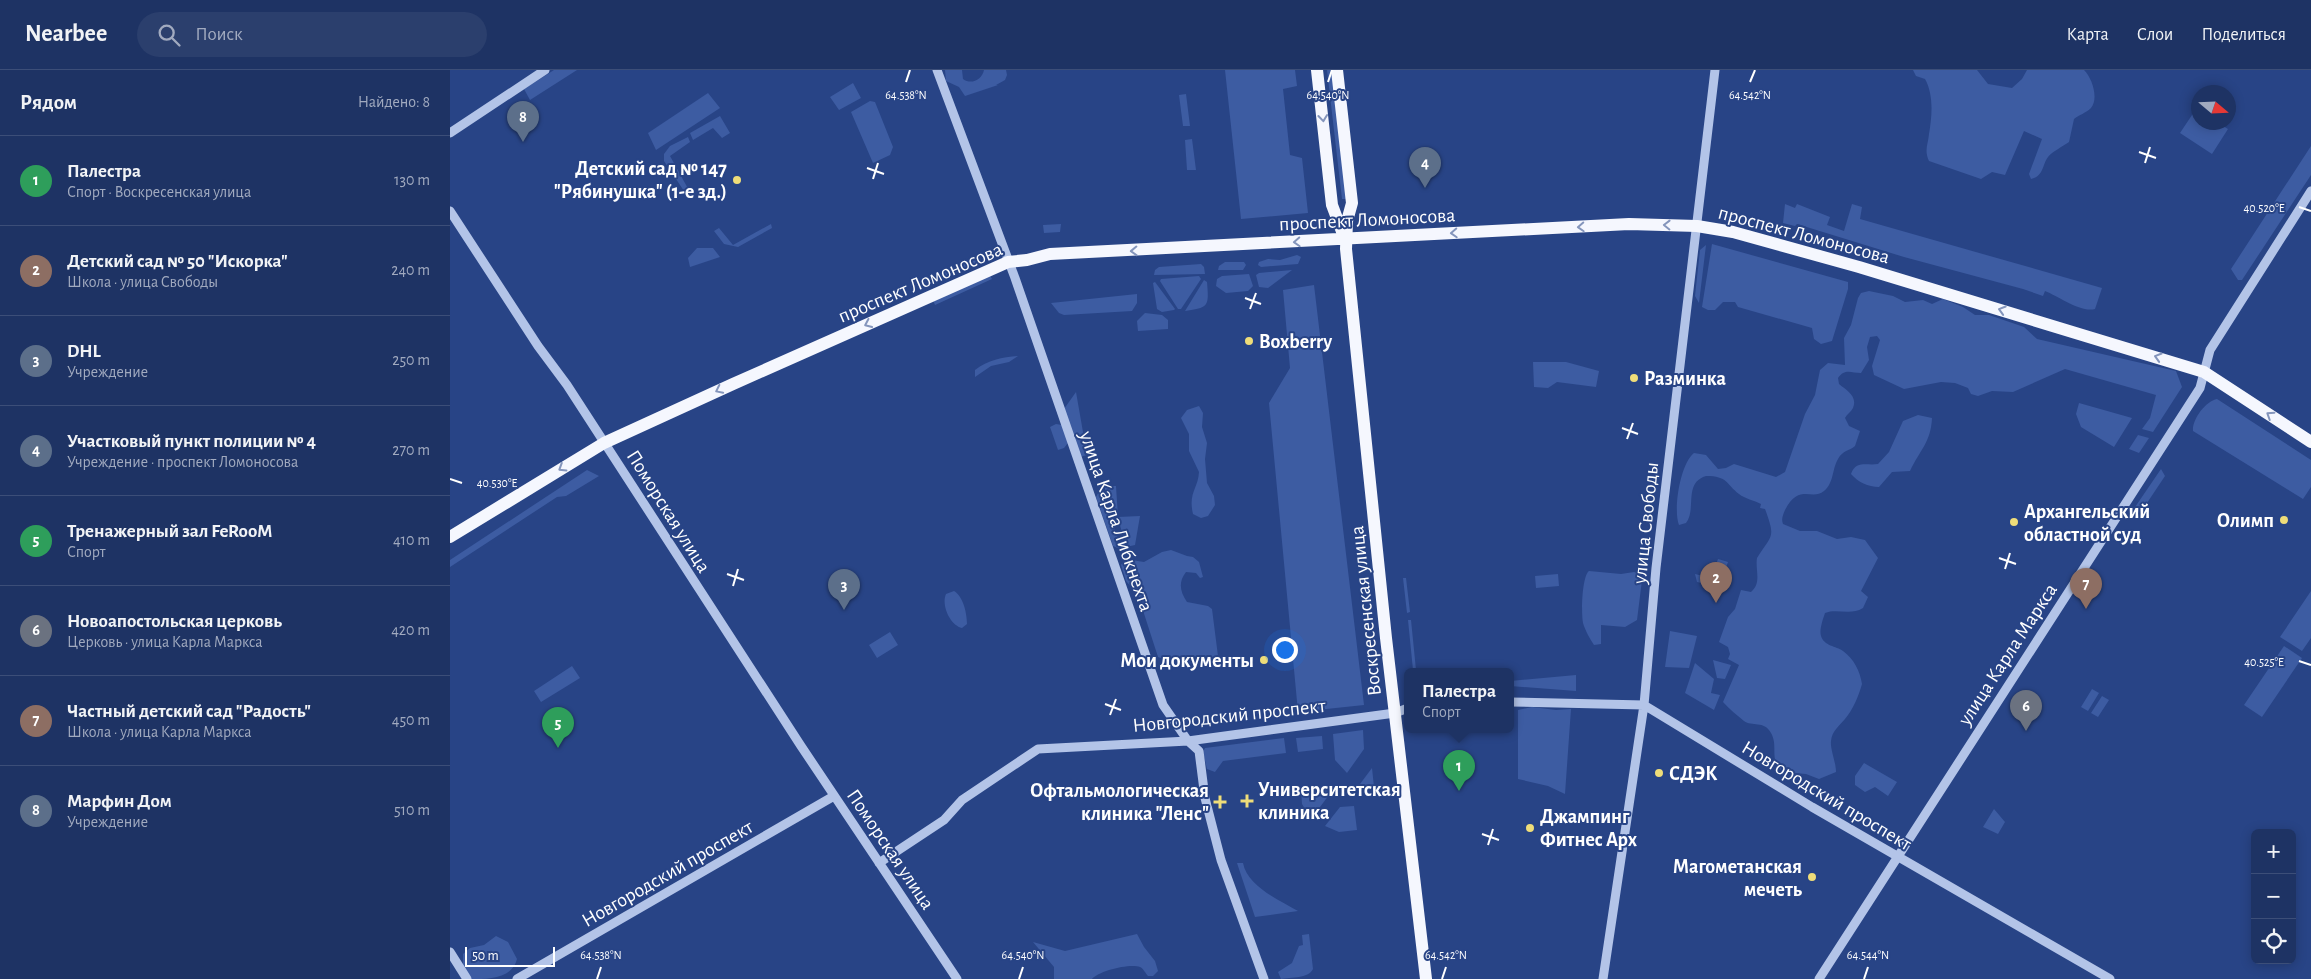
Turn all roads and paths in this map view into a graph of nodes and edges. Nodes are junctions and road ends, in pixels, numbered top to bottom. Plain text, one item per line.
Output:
1 (545, 70) edge
2 (937, 70) edge
3 (1317, 70) edge
4 (1337, 70) edge
5 (1714, 70) edge
6 (450, 133) edge
7 (2311, 191) edge
8 (450, 211) edge
9 (1697, 226) junction
10 (1345, 239) junction
11 (1008, 262) junction
12 (2204, 372) junction
13 (2311, 442) edge
14 (604, 443) junction
15 (450, 537) edge
16 (1514, 702) edge
17 (1644, 705) junction
18 (1404, 710) edge
19 (1395, 713) junction
20 (1188, 741) junction
21 (834, 796) junction
22 (1897, 857) junction
23 (879, 863) junction
24 (450, 952) edge
25 (467, 979) edge
26 (517, 979) edge
27 (957, 979) edge
28 (1264, 979) edge
29 (1426, 979) edge
30 (1602, 979) edge
31 (1819, 979) edge
32 (2110, 979) edge

1 - 6 street
2 - 11 street, улица Карла Либкнехта
3 -> 10 main road, Воскресенская улица
4 - 10 main road, Воскресенская улица
5 - 9 street, улица Свободы
7 - 12 street, улица Карла Маркса
8 - 14 street, Поморская улица
9 -> 10 main road, проспект Ломоносова
12 -> 9 main road, проспект Ломоносова
9 - 17 street, улица Свободы
10 -> 11 main road, проспект Ломоносова
10 - 19 main road, Воскресенская улица
11 -> 14 main road, проспект Ломоносова
11 - 20 street, улица Карла Либкнехта
13 -> 12 main road, проспект Ломоносова
12 - 22 street, улица Карла Маркса
14 -> 15 main road, проспект Ломоносова
14 - 21 street, Поморская улица
16 - 17 street, Новгородский проспект
17 - 22 street, Новгородский проспект
17 - 30 street, улица Свободы
18 - 19 street, Новгородский проспект
19 - 20 street, Новгородский проспект
19 - 29 main road, Воскресенская улица
20 - 23 street, Новгородский проспект
20 - 28 street, улица Карла Либкнехта
21 - 23 street, Поморская улица
21 - 26 street, Новгородский проспект
22 - 31 street, улица Карла Маркса
22 - 32 street, Новгородский проспект
23 - 27 street, Поморская улица
24 - 25 street

